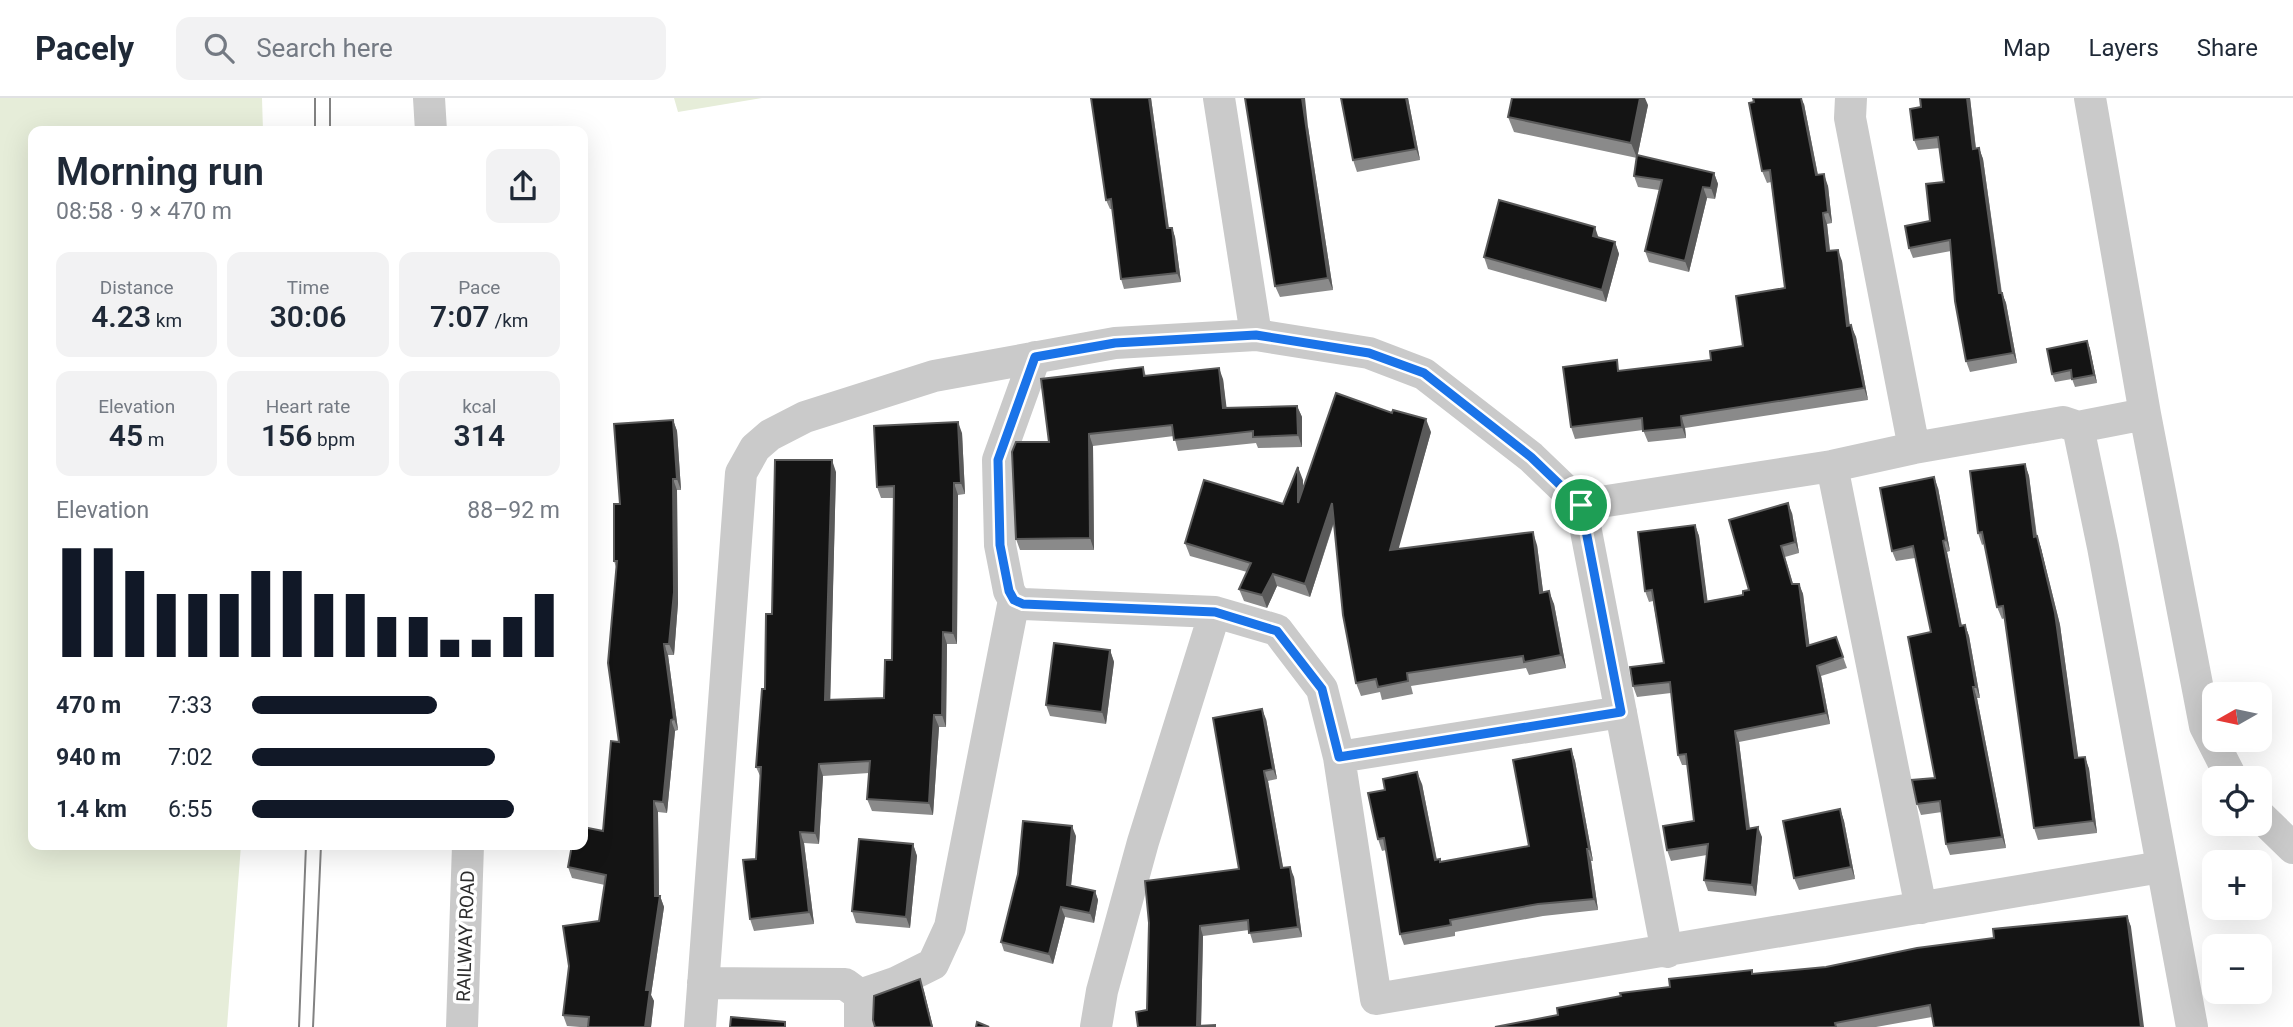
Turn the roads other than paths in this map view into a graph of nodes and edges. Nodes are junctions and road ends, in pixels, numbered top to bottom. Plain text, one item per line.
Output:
1 (429, 98) edge
2 (1219, 98) edge
3 (1851, 98) edge
4 (2090, 98) edge
5 (431, 126) edge
6 (1256, 335) junction
7 (1035, 357) junction
8 (2145, 414) junction
9 (2078, 427) junction
10 (1914, 448) junction
11 (1832, 466) junction
12 (1581, 505) junction
13 (1014, 600) junction
14 (1215, 612) junction
15 (1621, 712) junction
16 (1339, 757) junction
17 (2225, 766) edge
18 (2272, 828) edge
19 (2293, 848) edge
20 (468, 850) edge
21 (2161, 867) junction
22 (1921, 908) junction
23 (1667, 952) junction
24 (703, 983) junction
25 (860, 995) junction
26 (462, 1027) edge
27 (700, 1027) edge
28 (860, 1027) edge
29 (1097, 1027) edge
30 (2192, 1027) edge

1 - 5 street
2 - 6 street
3 - 10 street
4 - 8 street
6 - 7 street
6 - 12 street
7 - 13 street
7 - 24 street
8 - 9 street
8 - 17 street
9 - 10 street
9 - 21 street
10 - 11 street
11 - 12 street
11 - 22 street
12 - 15 street
13 - 14 street
13 - 25 street
14 - 16 street
14 - 29 street
15 - 16 street
15 - 23 street
16 - 23 street
18 - 19 street
20 - 26 street, RAILWAY ROAD
21 - 22 street
21 - 30 street
22 - 23 street
24 - 25 street
24 - 27 street
25 - 28 street

